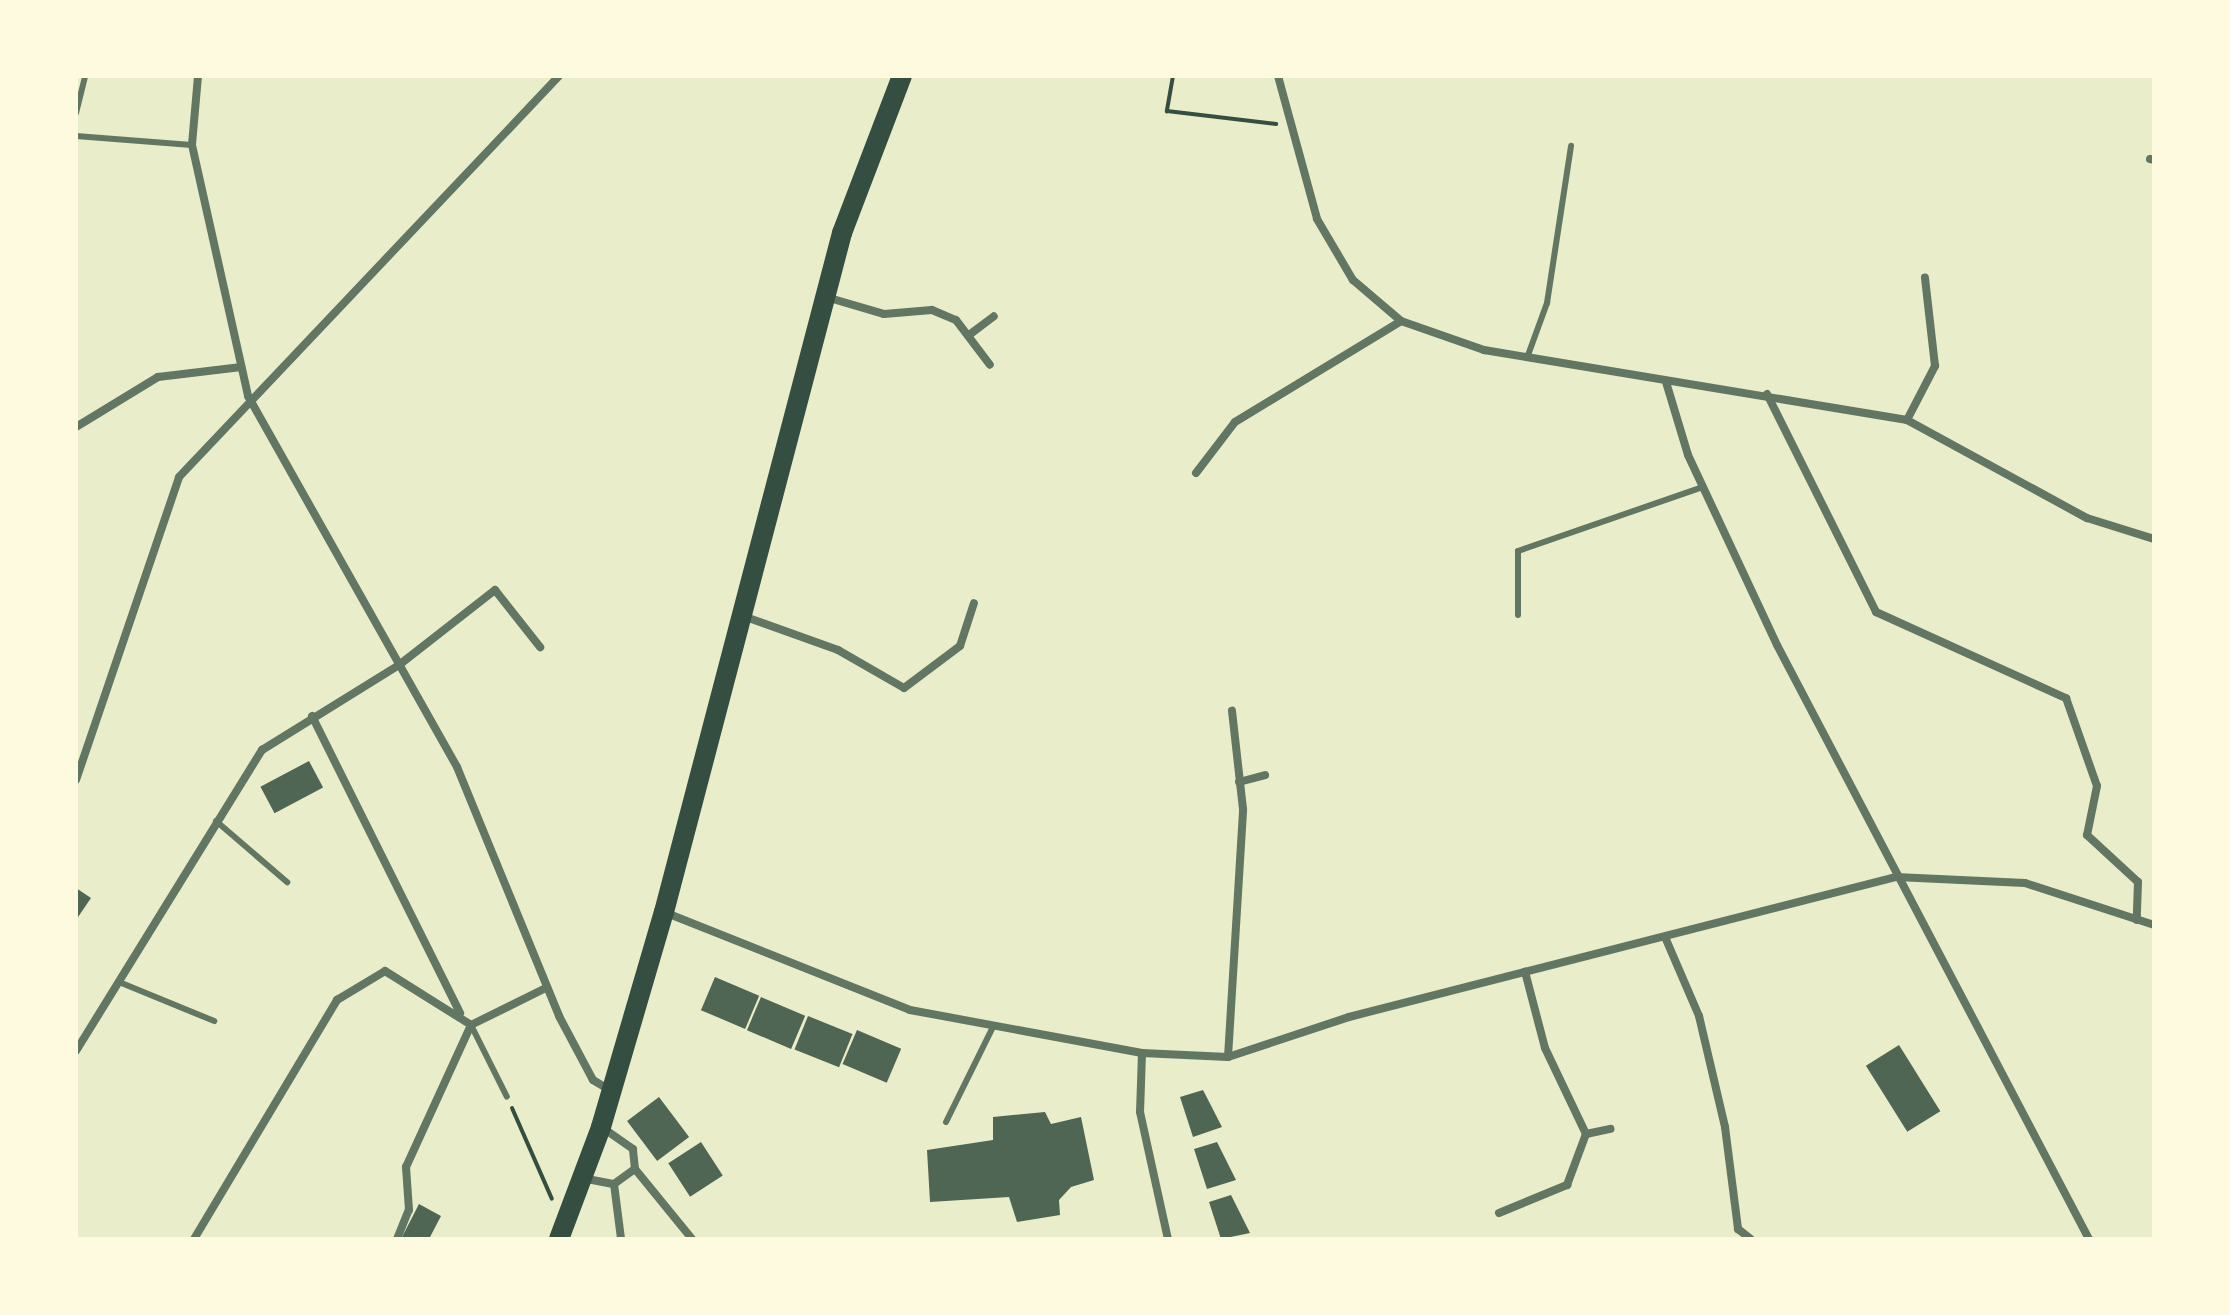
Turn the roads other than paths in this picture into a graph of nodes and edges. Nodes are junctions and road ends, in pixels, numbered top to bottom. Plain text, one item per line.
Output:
1 (85, 76) edge
2 (198, 76) edge
3 (559, 76) edge
4 (902, 76) edge
5 (1278, 76) edge
6 (76, 113) edge
7 (76, 136) edge
8 (192, 145) junction
9 (1571, 146) dead end
10 (1925, 278) dead end
11 (826, 297) junction
12 (994, 316) dead end
13 (1401, 321) junction
14 (969, 335) junction
15 (1527, 358) junction
16 (990, 365) dead end
17 (241, 367) junction
18 (1666, 382) junction
19 (1767, 394) junction
20 (248, 396) junction
21 (1907, 420) junction
22 (76, 427) edge
23 (1196, 473) dead end
24 (1703, 487) junction
25 (2154, 539) edge
26 (974, 603) dead end
27 (1518, 615) dead end
28 (743, 616) junction
29 (540, 647) dead end
30 (399, 665) junction
31 (1232, 711) dead end
32 (312, 716) junction
33 (1265, 775) dead end
34 (76, 780) edge
35 (1239, 782) junction
36 (216, 821) junction
37 (1896, 877) junction
38 (287, 882) dead end
39 (664, 912) junction
40 (2137, 920) junction
41 (2154, 925) edge
42 (1665, 937) junction
43 (1525, 972) junction
44 (119, 982) junction
45 (546, 988) junction
46 (460, 1014) junction
47 (214, 1021) dead end
48 (471, 1025) junction
49 (994, 1025) junction
50 (76, 1051) edge
51 (1142, 1053) junction
52 (1228, 1057) junction
53 (611, 1091) junction
54 (507, 1097) road end
55 (946, 1122) dead end
56 (601, 1127) junction
57 (1610, 1129) dead end
58 (1586, 1134) junction
59 (635, 1169) junction
60 (581, 1178) junction
61 (614, 1184) junction
62 (1499, 1213) dead end
63 (562, 1233) edge
64 (194, 1239) edge
65 (397, 1239) edge
66 (621, 1239) edge
67 (692, 1239) edge
68 (1168, 1239) edge
69 (1751, 1239) edge
70 (2089, 1239) edge

1 - 6 lane
2 - 8 street
3 - 20 street
4 - 11 main road
5 - 13 street
7 - 8 lane
8 - 17 street
9 - 15 lane
10 - 21 street
11 - 14 street
11 - 28 main road
12 - 14 street
13 - 15 street
13 - 23 street
14 - 16 street
15 - 18 street
17 - 20 street
17 - 22 street
18 - 19 street
18 - 24 street
19 - 21 street
19 - 40 street
20 - 30 street
20 - 34 street
21 - 25 street
24 - 27 lane
24 - 37 street
26 - 28 street
28 - 39 main road
29 - 30 street
30 - 32 street
30 - 45 street
31 - 35 street
32 - 36 street
32 - 46 street
33 - 35 street
35 - 52 street
36 - 38 lane
36 - 44 street
37 - 40 street
37 - 42 street
37 - 70 street
39 - 49 street
39 - 53 main road
40 - 41 street
42 - 43 street
42 - 69 street
43 - 52 street
43 - 58 street
44 - 47 lane
44 - 50 street
45 - 48 street
45 - 53 street
46 - 48 street
46 - 64 street
48 - 54 lane
48 - 65 street
49 - 51 street
49 - 55 lane
51 - 52 street
51 - 68 street
53 - 56 main road
56 - 59 street
56 - 60 main road
57 - 58 street
58 - 62 street
59 - 61 street
59 - 67 street
60 - 61 street
60 - 63 main road
61 - 66 street

